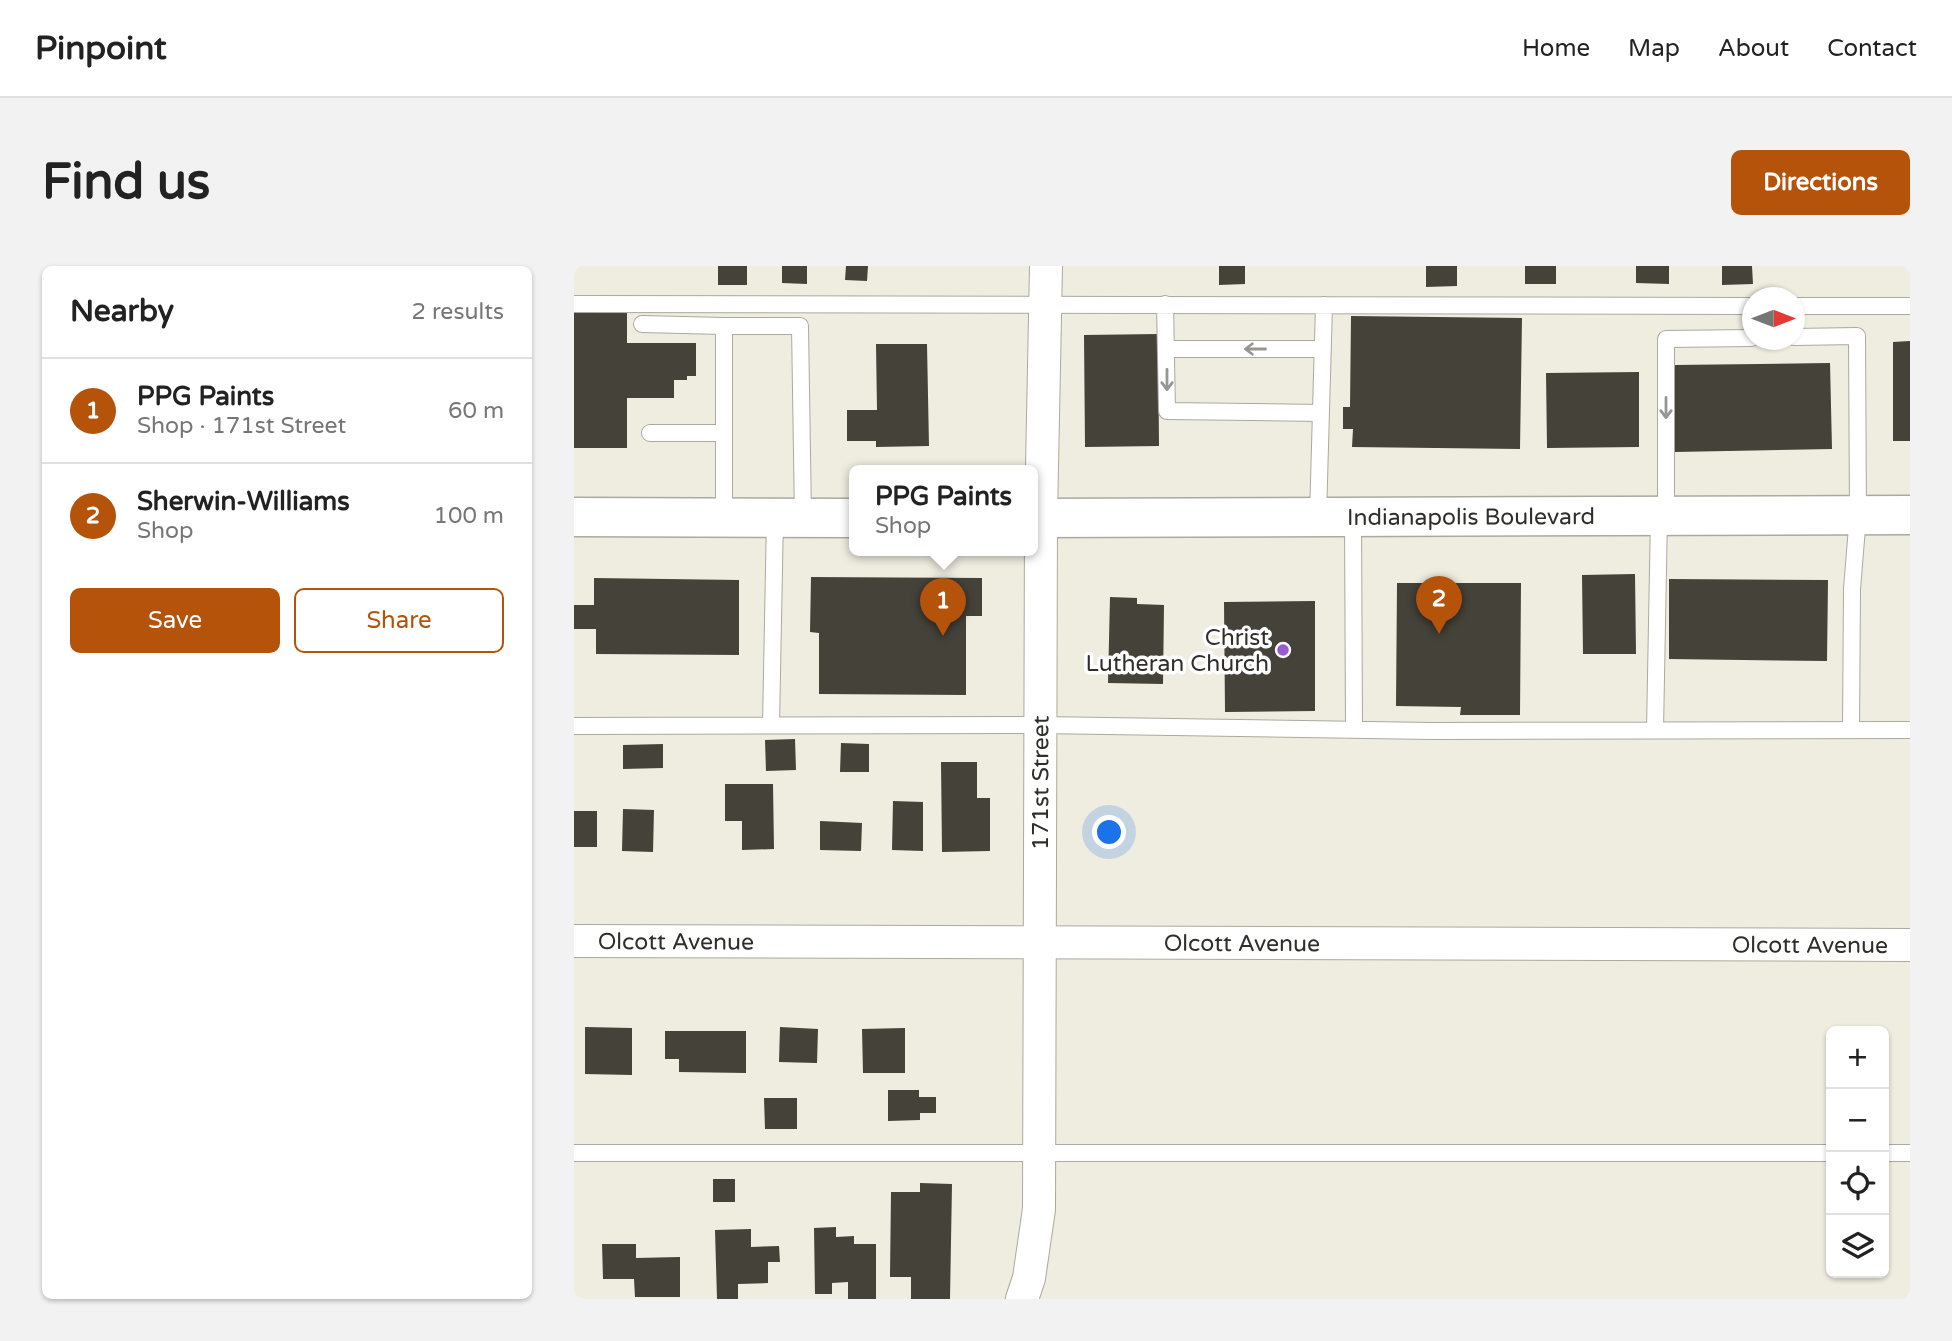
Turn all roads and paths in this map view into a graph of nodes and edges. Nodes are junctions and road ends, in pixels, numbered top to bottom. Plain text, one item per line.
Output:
1 (1046, 266) edge
2 (574, 304) edge
3 (1166, 304) junction
4 (1045, 305) junction
5 (1324, 305) junction
6 (1742, 306) edge
7 (1805, 306) edge
8 (1910, 306) edge
9 (642, 324) dead end
10 (724, 326) junction
11 (1805, 337) edge
12 (1742, 338) edge
13 (1167, 349) junction
14 (1323, 349) junction
15 (1321, 412) junction
16 (650, 433) dead end
17 (724, 433) junction
18 (1038, 491) edge
19 (1858, 515) junction
20 (1910, 515) edge
21 (1662, 516) junction
22 (574, 517) edge
23 (724, 517) junction
24 (789, 517) junction
25 (1336, 517) junction
26 (849, 518) edge
27 (1038, 518) edge
28 (1038, 556) edge
29 (771, 725) junction
30 (1040, 725) junction
31 (574, 726) edge
32 (1354, 730) junction
33 (1655, 730) junction
34 (1851, 730) junction
35 (1910, 730) edge
36 (574, 941) edge
37 (1039, 941) junction
38 (1910, 945) edge
39 (574, 1153) edge
40 (1039, 1153) junction
41 (1826, 1153) edge
42 (1889, 1153) edge
43 (1910, 1153) edge
44 (1022, 1299) edge

1 - 4 street, 171st Street
2 - 4 lane
3 - 4 lane
3 - 5 lane
3 - 13 lane
4 - 18 street, 171st Street
5 - 6 lane
5 - 14 lane
7 - 8 lane
9 - 10 lane
10 - 17 lane
10 - 24 lane
11 - 19 lane
12 -> 21 lane
14 -> 13 lane
13 -> 15 lane
14 - 15 lane
15 - 25 lane
16 - 17 lane
17 - 23 lane
19 - 20 main road, Indianapolis Boulevard
19 - 21 main road, Indianapolis Boulevard
19 - 34 lane
21 - 25 main road, Indianapolis Boulevard
21 - 33 lane
22 - 23 main road
23 - 24 main road
24 - 26 main road
24 - 29 lane
25 - 27 main road, Indianapolis Boulevard
25 - 32 lane
28 - 30 street, 171st Street
29 - 30 lane
29 - 31 lane
30 - 32 lane
30 - 37 street, 171st Street
32 - 33 lane
33 - 34 lane
34 - 35 lane
36 - 37 street, Olcott Avenue
37 - 38 street, Olcott Avenue
37 - 40 street, 171st Street
39 - 40 lane
40 - 41 lane
40 - 44 street, 171st Street
42 - 43 lane

